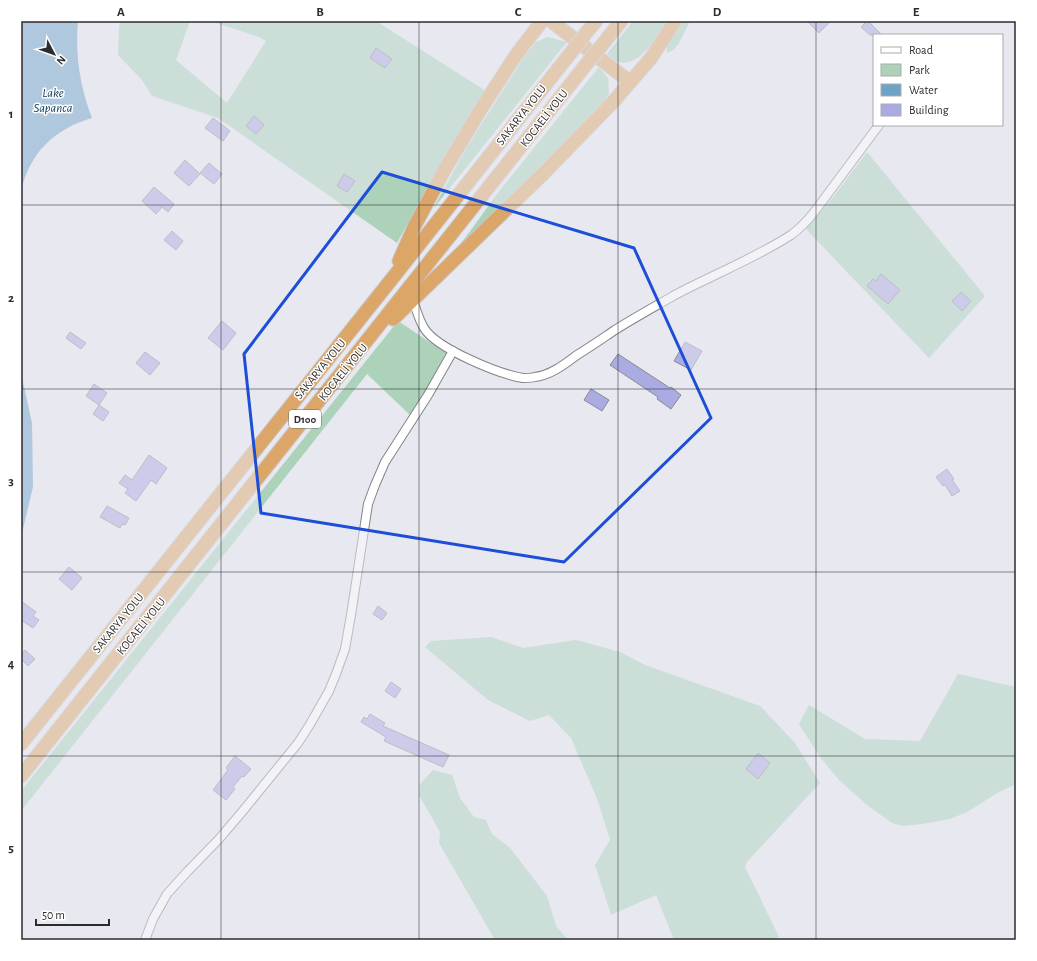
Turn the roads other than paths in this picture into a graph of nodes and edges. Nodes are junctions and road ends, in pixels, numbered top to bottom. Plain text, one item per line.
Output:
1 (542, 21) edge
2 (551, 21) edge
3 (596, 21) edge
4 (621, 21) edge
5 (675, 21) edge
6 (630, 82) junction
7 (878, 126) edge
8 (391, 280) junction
9 (413, 300) junction
10 (360, 350) junction
11 (453, 351) junction
12 (21, 744) edge
13 (21, 776) edge
14 (146, 940) edge

1 - 8 highway
2 - 6 highway
3 - 8 highway, SAKARYA YOLU / D100, bridge
4 - 10 highway, KOCAELİ YOLU / D100, bridge
5 - 6 highway
6 - 9 highway
7 - 11 street
8 - 12 highway, SAKARYA YOLU / D100
9 - 10 highway
9 - 11 street
10 - 13 highway, KOCAELİ YOLU / D100
11 - 14 street

